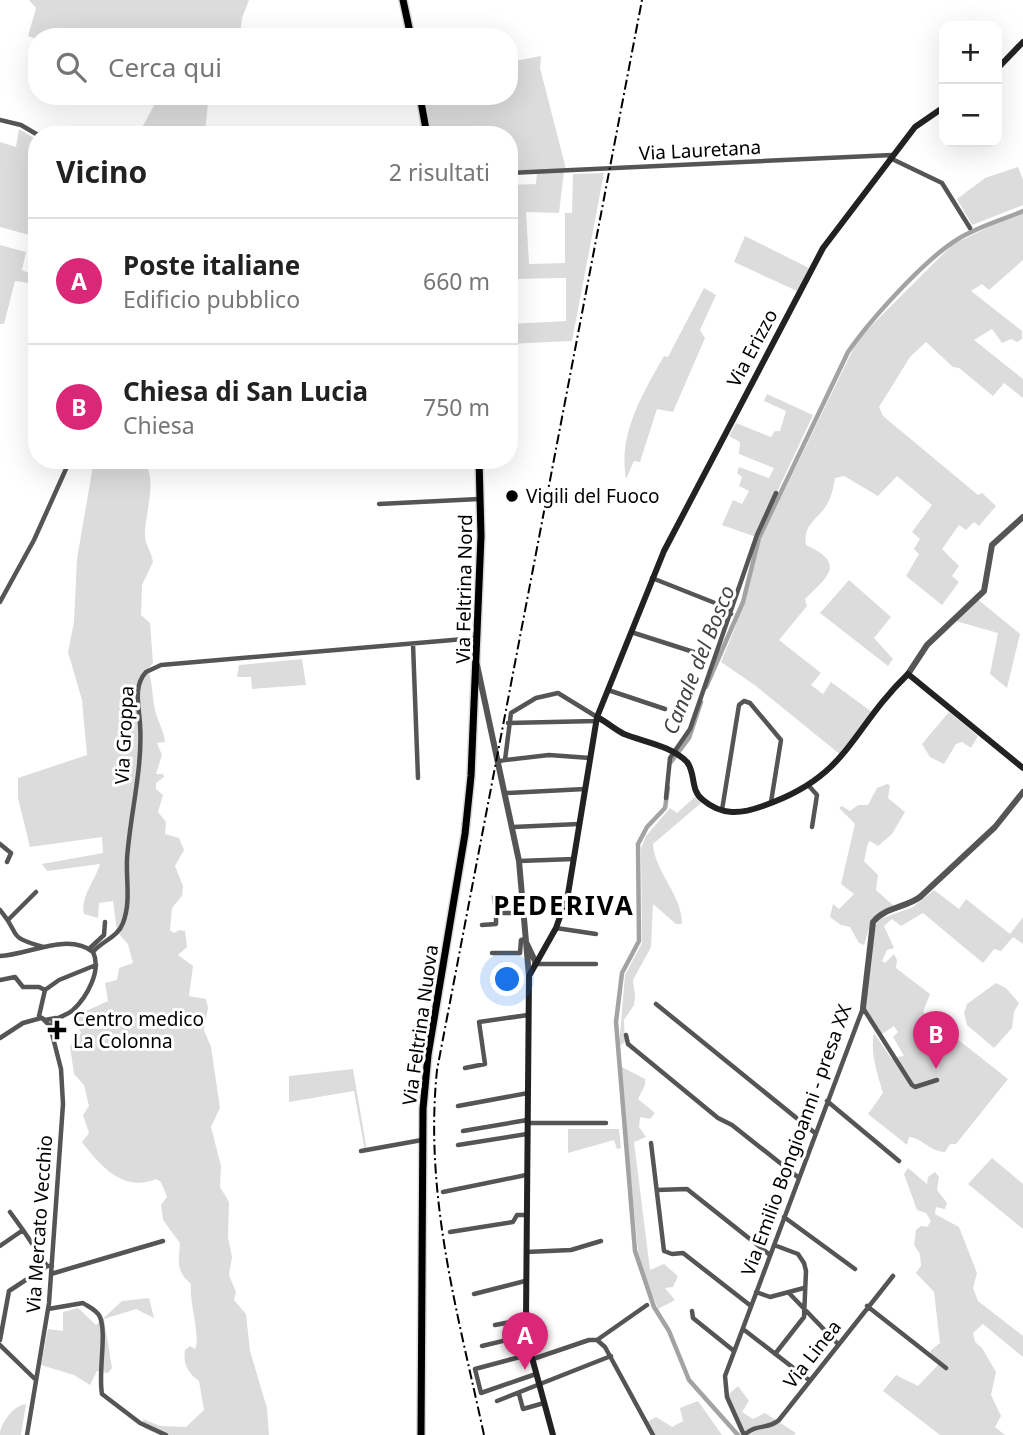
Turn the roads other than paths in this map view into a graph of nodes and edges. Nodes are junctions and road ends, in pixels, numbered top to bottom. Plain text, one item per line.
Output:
1 (404, 0) edge
2 (409, 28) edge
3 (1023, 42) edge
4 (1002, 64) edge
5 (422, 105) edge
6 (939, 110) edge
7 (0, 120) edge
8 (426, 126) edge
9 (28, 129) edge
10 (891, 157) junction
11 (518, 173) edge
12 (970, 228) dead end
13 (66, 469) edge
14 (479, 469) edge
15 (776, 494) dead end
16 (481, 499) junction
17 (379, 504) dead end
18 (1023, 517) edge
19 (652, 578) junction
20 (0, 602) edge
21 (732, 614) junction
22 (630, 632) junction
23 (477, 638) junction
24 (413, 644) junction
25 (703, 655) dead end
26 (476, 663) junction
27 (908, 674) junction
28 (608, 690) junction
29 (665, 709) dead end
30 (474, 718) junction
31 (489, 718) junction
32 (596, 719) junction
33 (508, 723) junction
34 (675, 754) junction
35 (590, 758) junction
36 (502, 761) junction
37 (1023, 768) edge
38 (418, 778) dead end
39 (809, 786) junction
40 (585, 789) junction
41 (1023, 792) edge
42 (507, 793) junction
43 (666, 798) dead end
44 (771, 803) junction
45 (722, 810) junction
46 (579, 824) junction
47 (513, 827) junction
48 (812, 827) dead end
49 (0, 844) edge
50 (574, 859) junction
51 (519, 861) junction
52 (7, 862) dead end
53 (36, 892) dead end
54 (494, 897) dead end
55 (0, 909) edge
56 (496, 913) junction
57 (524, 913) junction
58 (8, 920) junction
59 (105, 922) dead end
60 (482, 925) dead end
61 (556, 928) junction
62 (596, 934) dead end
63 (527, 943) junction
64 (546, 943) junction
65 (44, 947) junction
66 (91, 950) junction
67 (492, 953) dead end
68 (0, 956) edge
69 (526, 959) junction
70 (534, 962) junction
71 (596, 964) dead end
72 (96, 965) junction
73 (88, 969) junction
74 (94, 976) junction
75 (529, 976) junction
76 (0, 980) edge
77 (45, 990) junction
78 (656, 1004) dead end
79 (863, 1008) junction
80 (528, 1015) junction
81 (40, 1017) junction
82 (56, 1018) junction
83 (51, 1030) junction
84 (626, 1035) dead end
85 (0, 1038) edge
86 (465, 1068) dead end
87 (937, 1080) dead end
88 (528, 1093) junction
89 (827, 1101) junction
90 (458, 1106) dead end
91 (527, 1121) junction
92 (606, 1123) dead end
93 (463, 1131) dead end
94 (815, 1133) junction
95 (527, 1134) junction
96 (422, 1140) junction
97 (652, 1143) dead end
98 (458, 1145) dead end
99 (361, 1151) dead end
100 (899, 1161) dead end
101 (527, 1175) junction
102 (799, 1178) junction
103 (657, 1190) junction
104 (443, 1192) dead end
105 (10, 1212) dead end
106 (526, 1215) junction
107 (784, 1217) junction
108 (23, 1230) junction
109 (450, 1232) dead end
110 (163, 1241) dead end
111 (601, 1241) dead end
112 (774, 1245) junction
113 (0, 1246) edge
114 (526, 1252) junction
115 (770, 1255) junction
116 (49, 1266) junction
117 (855, 1269) dead end
118 (51, 1274) junction
119 (893, 1276) dead end
120 (525, 1281) junction
121 (804, 1289) junction
122 (756, 1292) junction
123 (789, 1293) junction
124 (474, 1294) dead end
125 (803, 1304) junction
126 (647, 1306) dead end
127 (751, 1306) junction
128 (867, 1306) junction
129 (48, 1309) junction
130 (692, 1311) dead end
131 (816, 1319) junction
132 (526, 1320) junction
133 (801, 1322) junction
134 (495, 1325) dead end
135 (743, 1329) junction
136 (528, 1335) junction
137 (597, 1340) junction
138 (0, 1342) edge
139 (838, 1344) junction
140 (482, 1346) dead end
141 (734, 1350) junction
142 (775, 1354) junction
143 (611, 1356) junction
144 (532, 1357) junction
145 (946, 1368) dead end
146 (536, 1374) junction
147 (36, 1380) junction
148 (809, 1380) junction
149 (540, 1387) junction
150 (519, 1394) junction
151 (496, 1401) dead end
152 (544, 1403) junction
153 (27, 1435) edge
154 (166, 1435) edge
155 (421, 1435) edge
156 (553, 1435) edge
157 (653, 1435) edge
158 (744, 1435) edge

1 - 2 main road
3 - 4 main road
5 - 8 main road
6 - 10 main road, Via Erizzo
7 - 9 street
10 - 11 street, Via Lauretana
10 - 12 street
10 - 19 main road, Via Erizzo
13 - 20 street
14 - 16 main road, Via Feltrina Nord
15 - 21 street
16 - 17 street
16 - 23 main road, Via Feltrina Nord
18 - 27 street
19 - 21 street
19 - 22 main road, Via Erizzo
21 - 34 street
22 - 25 street
22 - 28 main road, Via Erizzo
23 - 24 street, Via Groppa
23 - 26 main road, Via Feltrina Nord
24 - 38 street
24 - 66 street, Via Groppa
26 - 30 main road, Via Feltrina Nuova
26 - 31 street, Via Feltrina Nord
27 - 37 main road
27 - 39 main road
28 - 29 street
28 - 32 main road, Via Erizzo
30 - 31 street
30 - 96 main road, Via Feltrina Nuova
31 - 36 street, Via Feltrina Nord
32 - 33 street
32 - 33 street
32 - 34 main road
32 - 35 main road, Via Erizzo
33 - 36 street
34 - 43 street
34 - 45 main road
35 - 36 street
35 - 40 main road, Via Erizzo
36 - 42 street, Via Feltrina Nord
39 - 44 main road
39 - 48 street
40 - 42 street
40 - 46 main road, Via Erizzo
41 - 79 street, Via Emilio Bongioanni - presa XX
42 - 47 street, Via Feltrina Nord
44 - 45 main road
44 - 45 street
46 - 47 street
46 - 50 main road, Via Erizzo
47 - 51 street, Via Feltrina Nord
49 - 52 street
50 - 51 street
50 - 61 main road, Via Erizzo
51 - 57 street, Via Feltrina Nord
53 - 58 street
54 - 56 street
55 - 58 street
56 - 57 street
56 - 60 street
57 - 63 street, Via Feltrina Nord
58 - 65 street
59 - 66 street
61 - 62 street
61 - 64 main road, Via Erizzo
63 - 64 street
63 - 67 street
63 - 69 street, Via Feltrina Nord
63 - 70 street, Via Feltrina Nord
64 - 70 main road, Via Erizzo
65 - 66 street
65 - 68 street
66 - 72 street
69 - 70 street
69 - 75 street, Via Feltrina Nord
70 - 71 street
70 - 75 main road, Via Erizzo
72 - 73 street
72 - 74 street
73 - 74 street
73 - 77 street
74 - 82 street
75 - 80 main road, Via Feltrina Nord
76 - 77 street
77 - 81 street
78 - 94 street
79 - 87 street
79 - 89 street, Via Emilio Bongioanni - presa XX
80 - 86 street
80 - 88 main road, Via Feltrina Nord
81 - 82 street
81 - 83 street, Via Mercato Vecchio
81 - 85 street
82 - 83 street
83 - 116 street, Via Mercato Vecchio
84 - 102 street
88 - 90 street
88 - 91 main road, Via Feltrina Nord
89 - 94 street, Via Emilio Bongioanni - presa XX
89 - 100 street
91 - 92 street
91 - 93 street
91 - 95 main road, Via Feltrina Nord
94 - 102 street, Via Emilio Bongioanni - presa XX
95 - 98 street
95 - 101 main road, Via Feltrina Nord
96 - 99 street
96 - 155 main road, Via Feltrina Nuova
97 - 103 street
101 - 104 street
101 - 106 main road, Via Feltrina Nord
102 - 107 street, Via Emilio Bongioanni - presa XX
103 - 115 street
103 - 127 street
105 - 108 street
106 - 109 street
106 - 114 main road, Via Feltrina Nord
107 - 112 street, Via Emilio Bongioanni - presa XX
107 - 117 street
108 - 113 street
108 - 116 street
110 - 118 street
111 - 114 street
112 - 115 street, Via Emilio Bongioanni - presa XX
112 - 121 street
114 - 120 main road, Via Feltrina Nord
115 - 122 street, Via Emilio Bongioanni - presa XX
116 - 118 street, Via Mercato Vecchio
116 - 138 street
118 - 129 street, Via Mercato Vecchio
119 - 128 street, Via Linea
120 - 124 street
120 - 132 main road, Via Feltrina Nord
121 - 123 street
121 - 125 street
122 - 123 street
122 - 127 street, Via Emilio Bongioanni - presa XX
123 - 125 street
125 - 131 street
125 - 133 street
126 - 137 street
127 - 135 street, Via Emilio Bongioanni - presa XX
128 - 139 street, Via Linea
128 - 145 street
129 - 147 street, Via Mercato Vecchio
129 - 154 street
130 - 141 street
131 - 133 street
131 - 139 street
132 - 134 street
132 - 136 main road, Via Feltrina Nord
133 - 142 street
135 - 141 street, Via Emilio Bongioanni - presa XX
135 - 142 street
136 - 140 street
136 - 144 main road, Via Feltrina Nord
137 - 143 street
137 - 144 street
138 - 147 street
139 - 148 street, Via Linea
141 - 158 street, Via Emilio Bongioanni - presa XX
142 - 148 street
143 - 149 street
143 - 157 street
144 - 146 main road, Via Feltrina Nord
144 - 146 street
146 - 149 main road, Via Feltrina Nord
147 - 153 street, Via Mercato Vecchio
148 - 158 street, Via Linea
149 - 150 street
149 - 152 main road, Via Feltrina Nord
150 - 151 street
150 - 152 street
152 - 156 main road, Via Feltrina Nord

